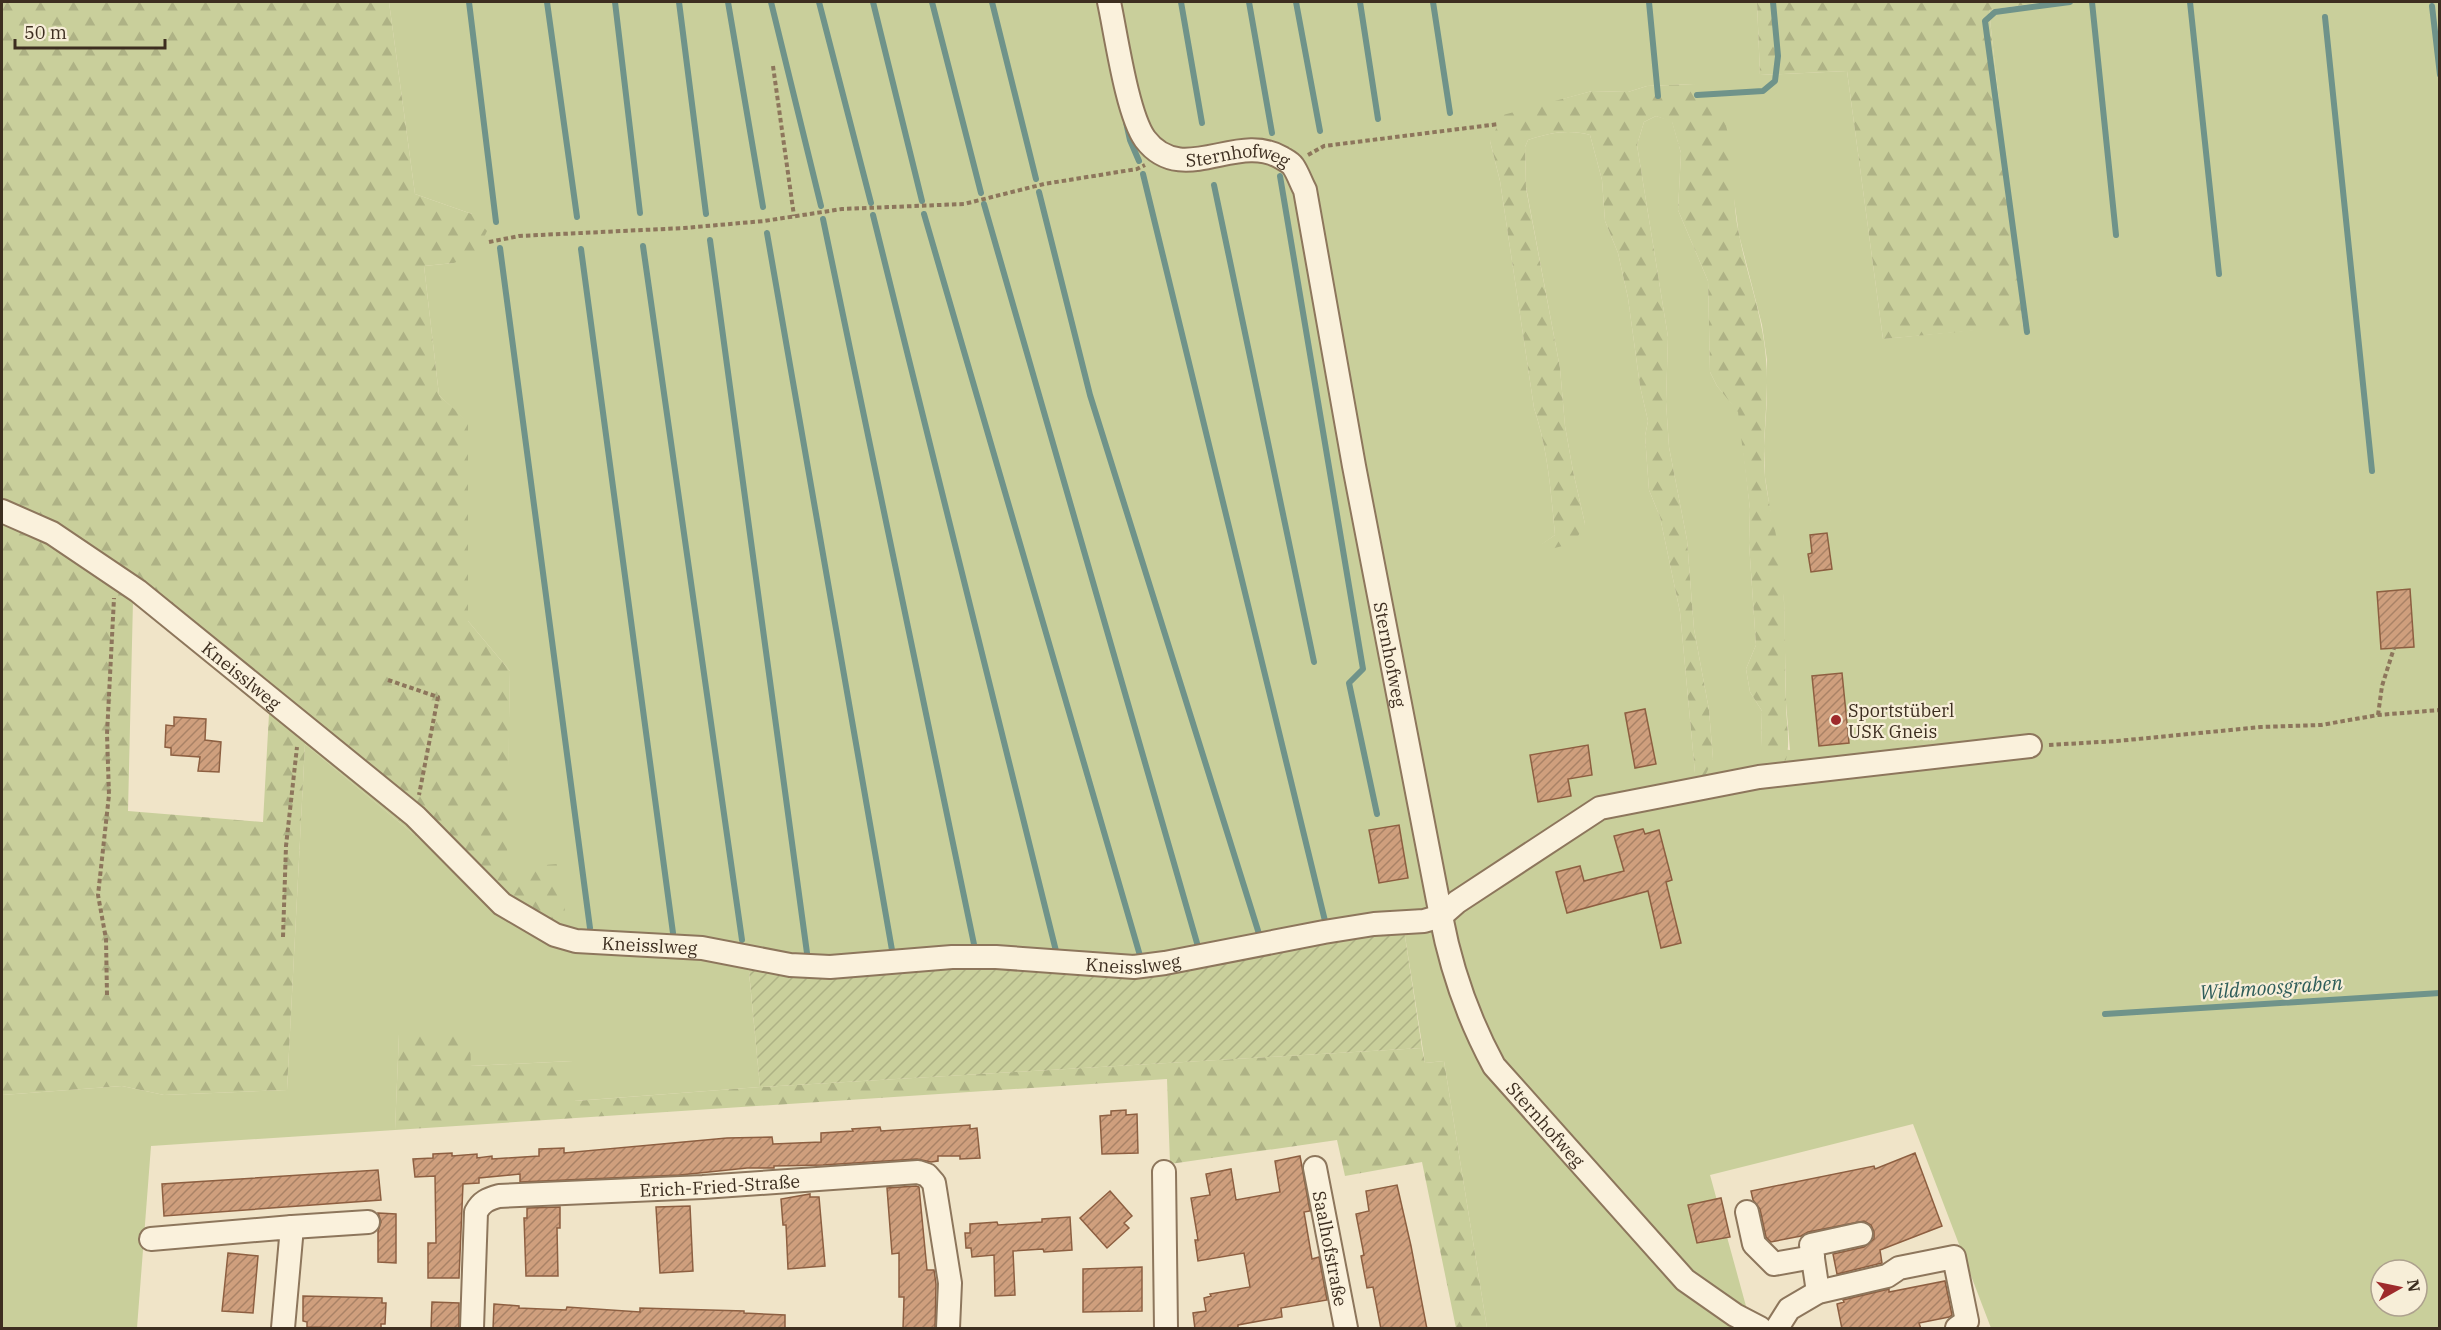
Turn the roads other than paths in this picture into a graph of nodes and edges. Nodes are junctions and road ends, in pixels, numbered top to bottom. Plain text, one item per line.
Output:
1 (1109, 2) edge
2 (2, 511) edge
3 (2030, 746) road end
4 (1441, 916) junction
5 (1315, 1168) dead end
6 (1164, 1172) dead end
7 (1747, 1212) dead end
8 (368, 1222) dead end
9 (292, 1227) junction
10 (1861, 1234) dead end
11 (151, 1239) dead end
12 (1813, 1257) junction
13 (1818, 1292) junction
14 (283, 1329) edge
15 (472, 1329) edge
16 (948, 1329) edge
17 (1166, 1329) edge
18 (1346, 1329) edge
19 (1760, 1329) edge
20 (1777, 1329) edge
21 (1958, 1329) edge

1 - 4 street, Sternhofweg
2 - 4 street, Kneisslweg
3 - 4 street
4 - 19 street, Sternhofweg
5 - 18 street, Saalhofstraße
6 - 17 street
7 - 12 street
8 - 9 street
9 - 11 street
9 - 14 street
10 - 12 street
12 - 13 street
13 - 20 street
13 - 21 street
15 - 16 street, Erich-Fried-Straße

